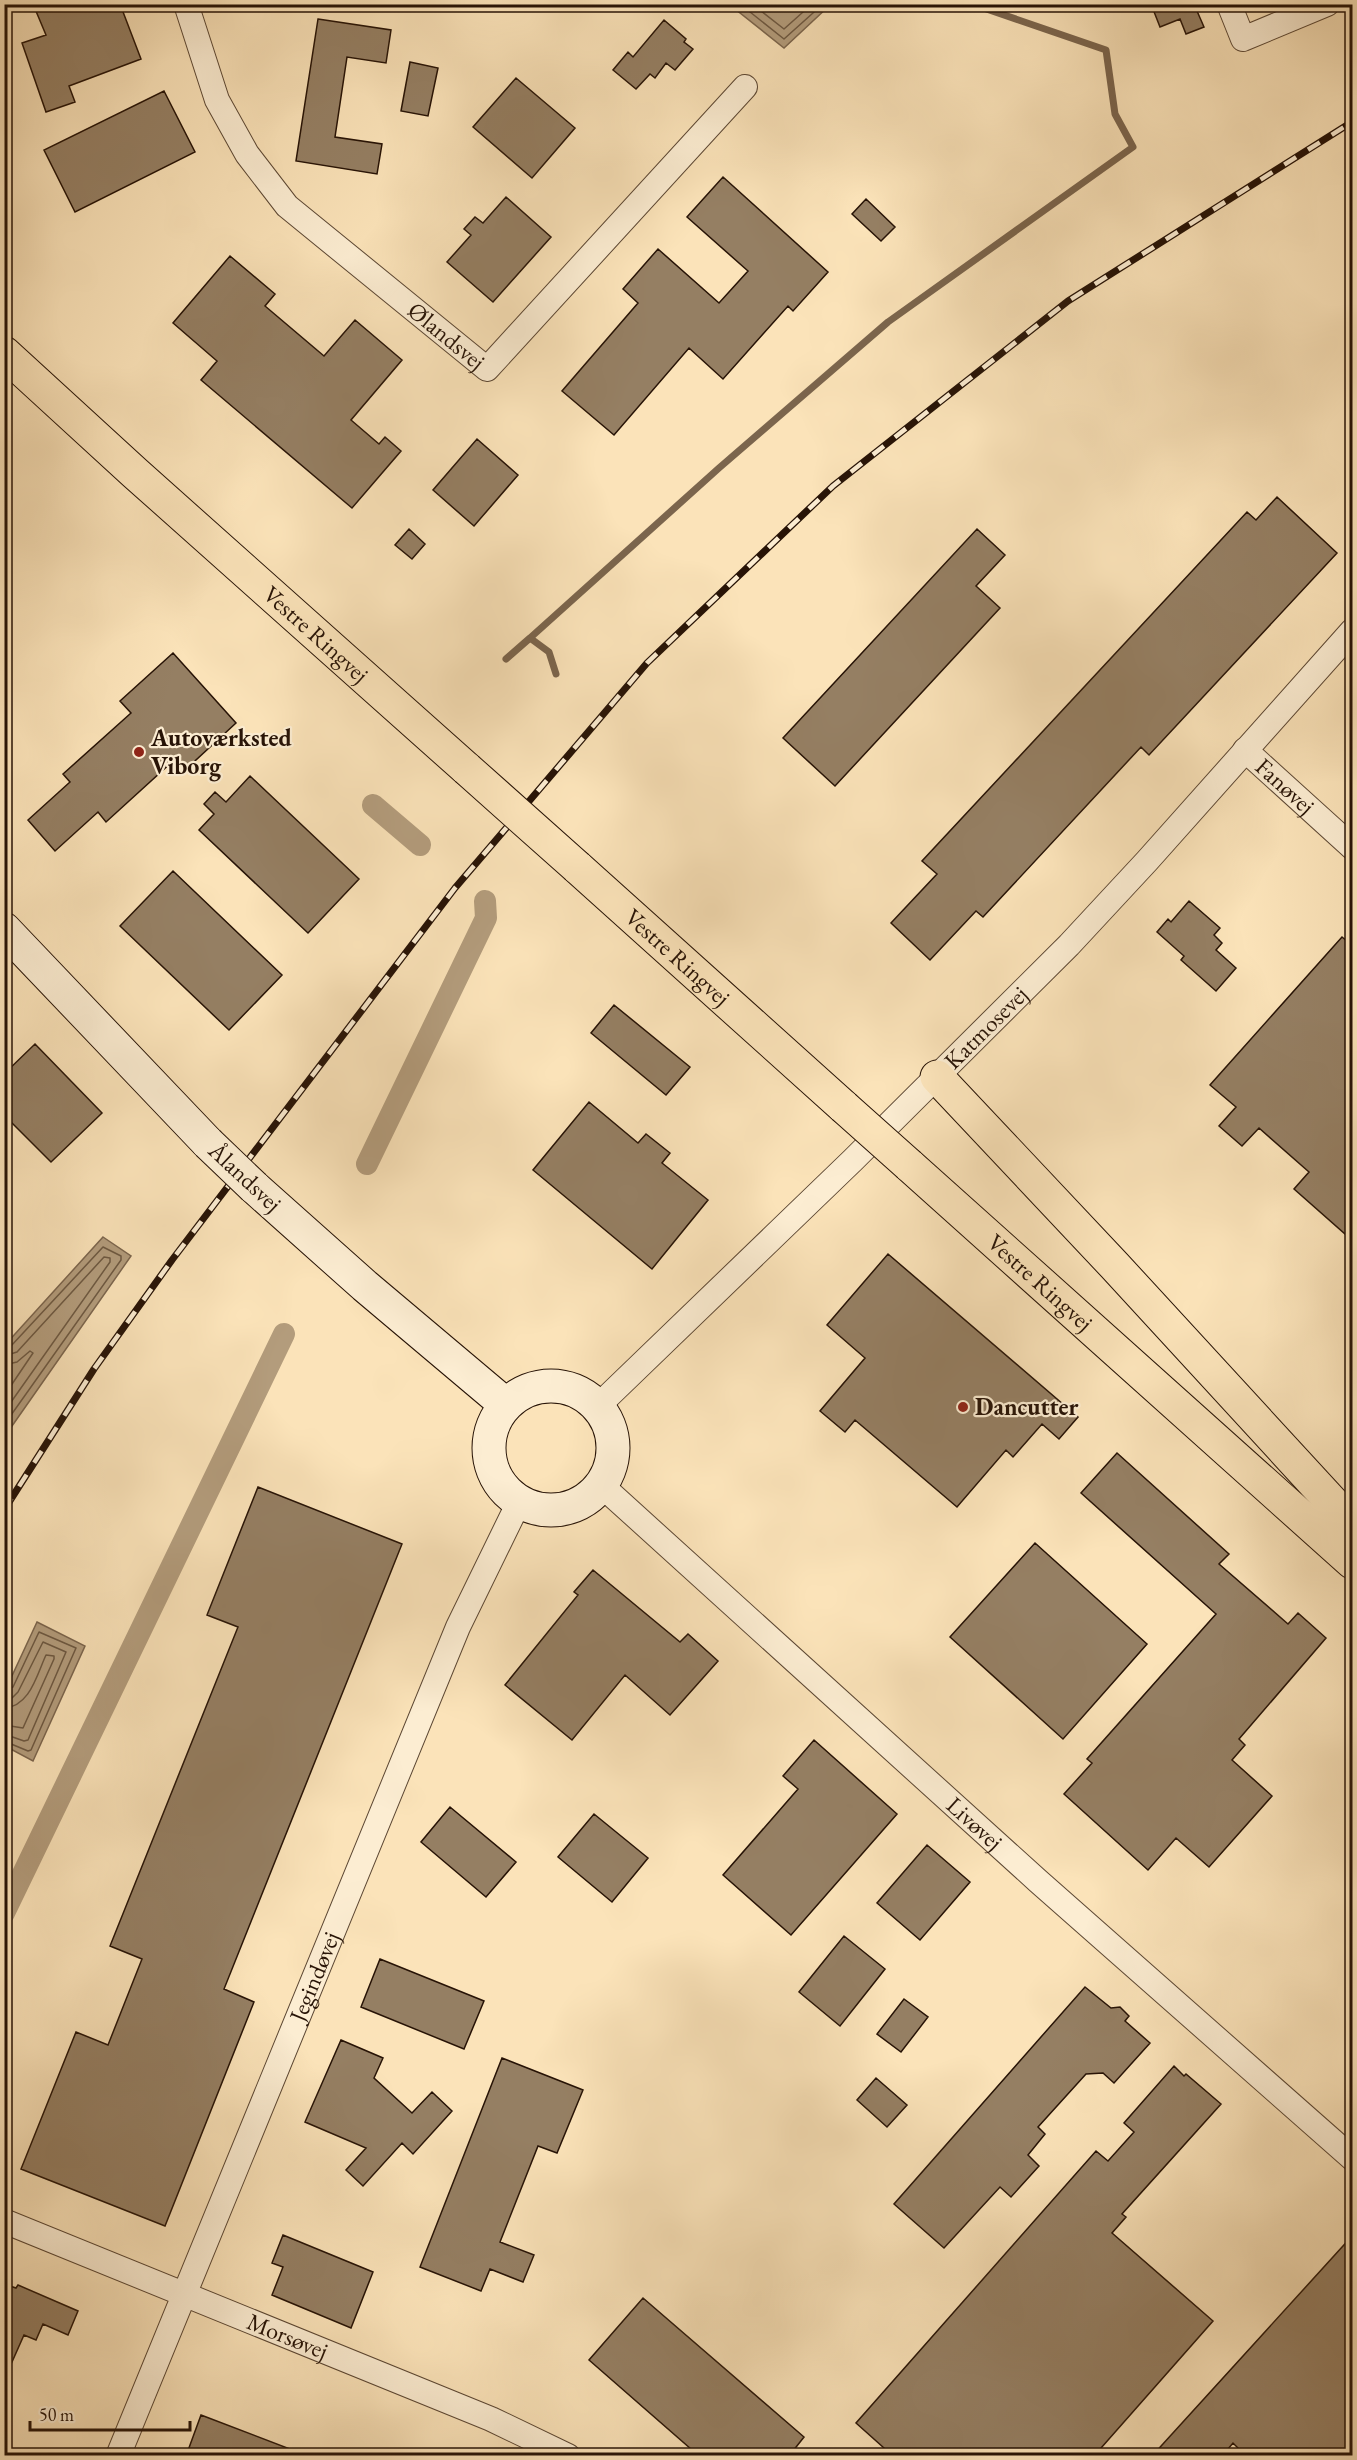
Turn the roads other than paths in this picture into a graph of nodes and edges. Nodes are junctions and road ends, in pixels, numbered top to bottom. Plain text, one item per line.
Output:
1 (186, 4) edge
2 (1228, 4) edge
3 (1327, 4) edge
4 (745, 87) dead end
5 (4, 352) edge
6 (1353, 630) edge
7 (1245, 750) junction
8 (1353, 847) edge
9 (4, 929) edge
10 (937, 1077) junction
11 (505, 1404) junction
12 (598, 1406) junction
13 (601, 1485) junction
14 (519, 1502) junction
15 (1353, 1524) edge
16 (1353, 1562) edge
17 (1353, 2158) edge
18 (4, 2221) edge
19 (184, 2294) junction
20 (118, 2456) edge
21 (568, 2456) edge

1 - 4 street, Ølandsvej
2 - 3 street
5 - 16 main road, Vestre Ringvej, bridge
6 - 7 street, Katmosevej
7 - 8 street, Fanøvej
7 - 10 street, Katmosevej
9 - 11 street, Ålandsvej, bridge
10 - 12 street, Katmosevej
10 - 15 main road
11 - 12 street
11 - 14 street
12 - 13 street
13 - 14 street
13 - 17 street, Livøvej
14 - 19 street, Jegindøvej
18 - 19 street, Morsøvej
19 - 20 street, Jegindøvej
19 - 21 street, Morsøvej

